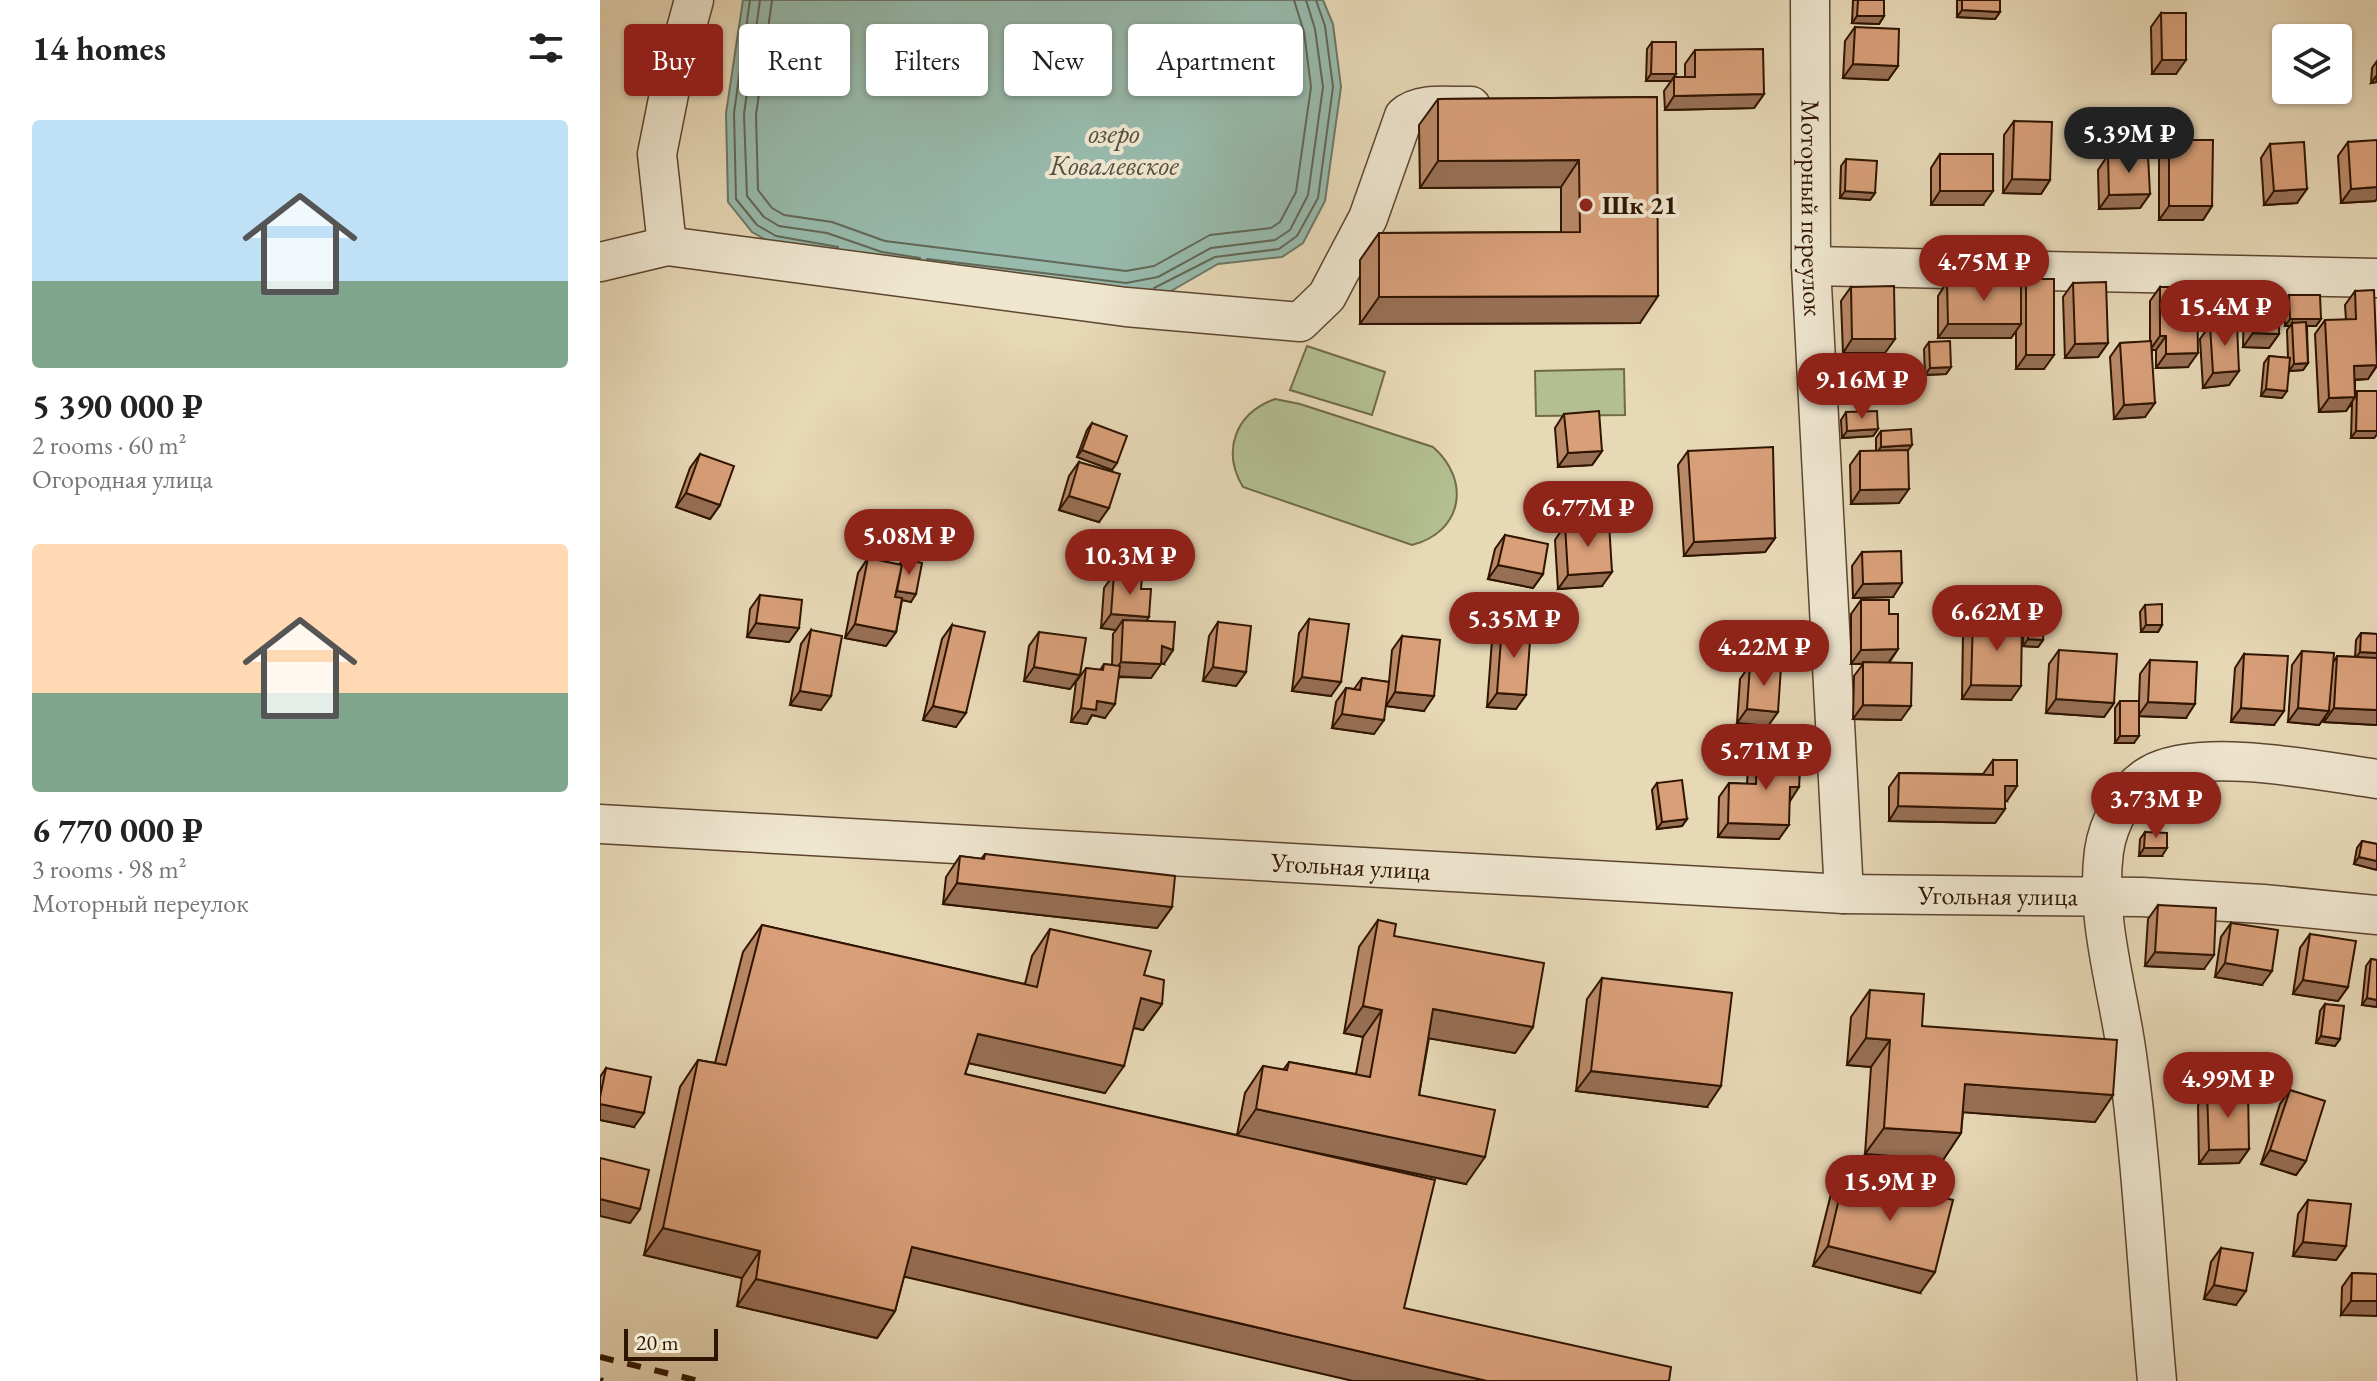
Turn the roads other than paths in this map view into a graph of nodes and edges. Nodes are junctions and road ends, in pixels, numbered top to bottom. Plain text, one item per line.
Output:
1 (694, 0) edge
2 (1810, 0) edge
3 (1471, 106) edge
4 (667, 246) junction
5 (600, 262) edge
6 (1811, 266) junction
7 (2377, 278) edge
8 (2377, 779) edge
9 (600, 824) edge
10 (1844, 894) junction
11 (2102, 897) junction
12 (2377, 915) edge
13 (2157, 1381) edge

1 - 4 street
2 - 6 street, Моторный переулок
3 - 4 street
4 - 5 street
6 - 7 street
6 - 10 street, Моторный переулок
8 - 11 street, Угольная улица
9 - 10 street, Угольная улица
10 - 11 street, Угольная улица
11 - 12 street, Угольная улица
11 - 13 street

